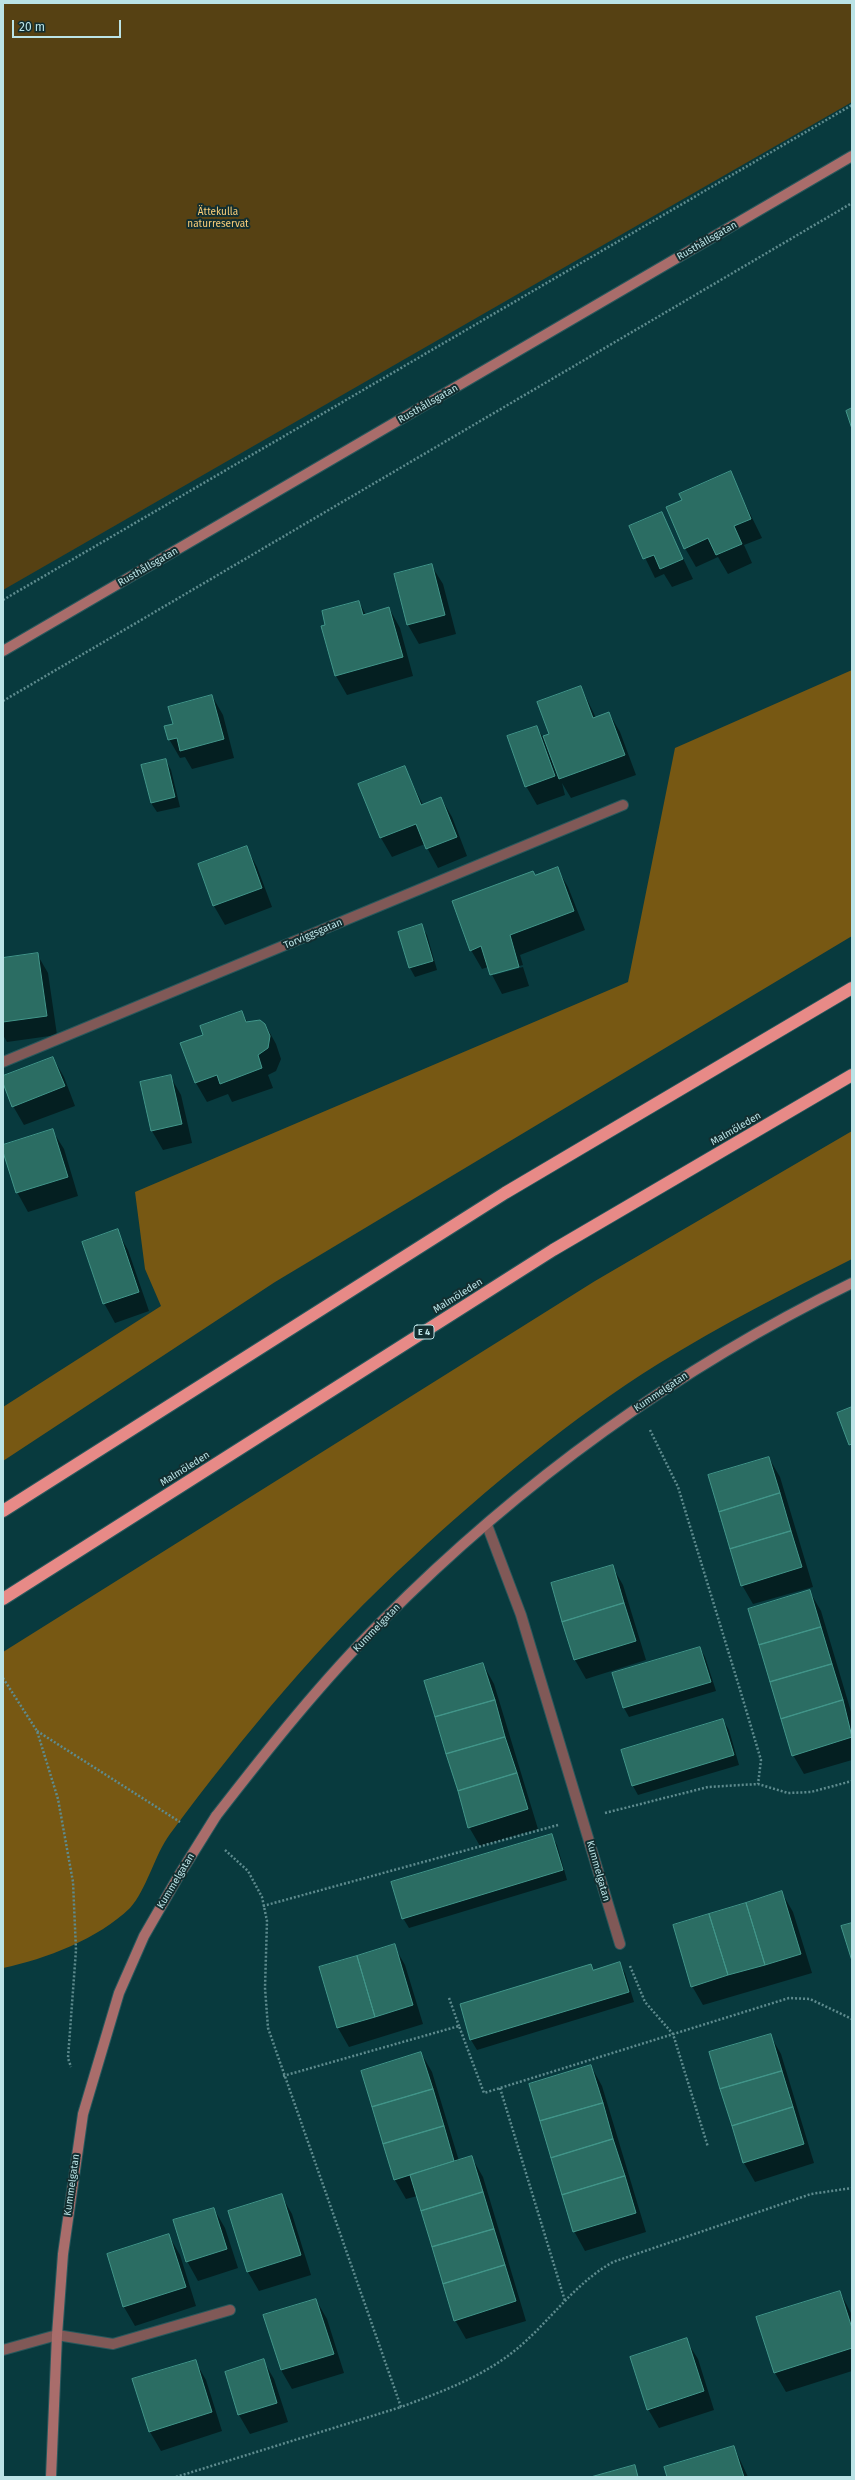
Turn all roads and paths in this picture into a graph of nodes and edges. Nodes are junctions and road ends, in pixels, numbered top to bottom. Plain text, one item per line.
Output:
1 (852, 105) edge
2 (852, 156) edge
3 (852, 203) edge
4 (3, 600) edge
5 (3, 651) edge
6 (3, 700) edge
7 (624, 805) dead end
8 (852, 988) edge
9 (3, 1062) edge
10 (852, 1075) edge
11 (852, 1283) edge
12 (639, 1407) junction
13 (3, 1511) edge
14 (487, 1525) junction
15 (3, 1599) edge
16 (3, 1678) edge
17 (37, 1730) junction
18 (852, 1781) edge
19 (758, 1784) junction
20 (583, 1818) junction
21 (180, 1822) dead end
22 (225, 1850) dead end
23 (263, 1906) junction
24 (620, 1944) joint
25 (449, 1998) dead end
26 (852, 2019) edge
27 (459, 2026) junction
28 (673, 2034) junction
29 (72, 2072) dead end
30 (283, 2076) junction
31 (500, 2088) junction
32 (708, 2147) dead end
33 (852, 2188) edge
34 (565, 2301) junction
35 (230, 2310) dead end
36 (57, 2335) junction
37 (3, 2350) edge
38 (401, 2407) junction
39 (51, 2477) edge
40 (176, 2477) edge

1 - 4 path
2 - 5 street, Rusthållsgatan
3 - 6 path
7 - 9 street, Torviggsgatan
8 - 13 highway
10 - 15 highway, Malmöleden / E 4
11 - 12 street, Kummelgatan
12 - 14 street, Kummelgatan
12 - 19 path
14 - 20 street, Kummelgatan
14 - 36 street, Kummelgatan, bridge
16 - 17 path
17 - 21 path
17 - 29 path
18 - 19 path
19 - 20 path
20 - 23 path
20 - 24 street, Kummelgatan
22 - 23 path
23 - 30 path
24 - 28 path
25 - 27 path
26 - 28 path
27 - 30 path
27 - 31 path
28 - 31 path
28 - 32 path
30 - 38 path
31 - 34 path
33 - 34 path
34 - 38 path
35 - 36 street
36 - 37 street
36 - 39 street, Kummelgatan
38 - 40 path

